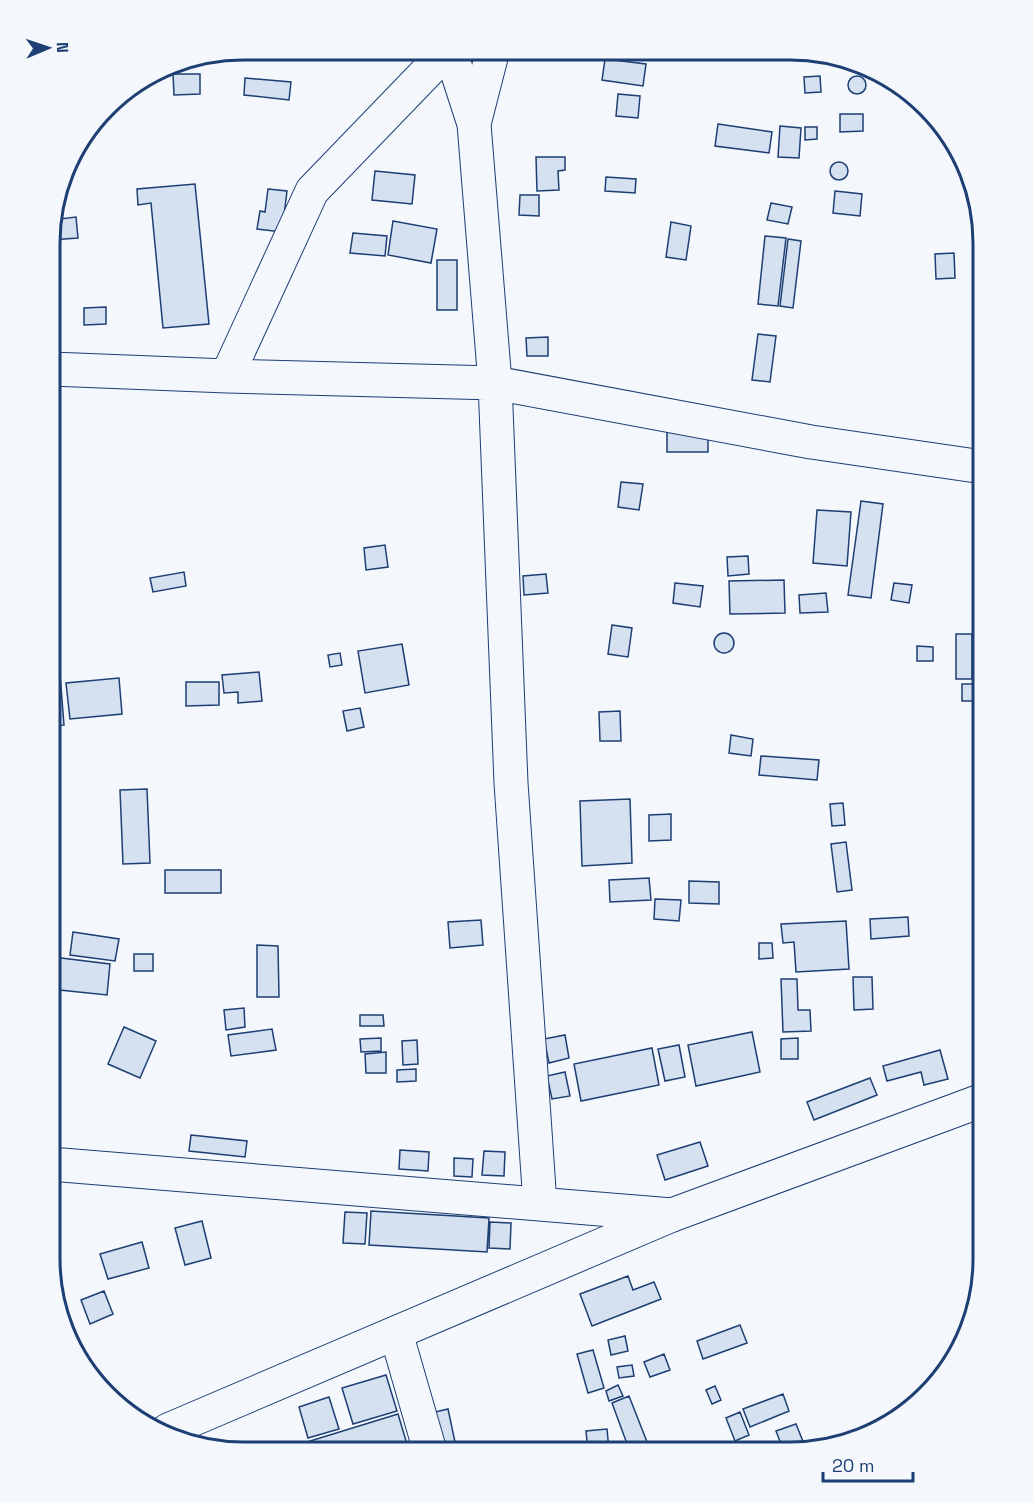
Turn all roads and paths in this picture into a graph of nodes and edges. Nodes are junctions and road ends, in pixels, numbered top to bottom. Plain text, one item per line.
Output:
1 (439, 60) edge
2 (452, 60) edge
3 (490, 60) edge
4 (474, 124) junction
5 (60, 369) edge
6 (226, 376) junction
7 (495, 382) junction
8 (973, 466) edge
9 (973, 1104) edge
10 (60, 1165) edge
11 (540, 1204) junction
12 (672, 1215) junction
13 (396, 1333) junction
14 (173, 1428) edge
15 (427, 1442) edge

1 - 6 street
2 - 4 street
3 - 4 street
4 - 7 street
5 - 6 street
6 - 7 street
7 - 8 street
7 - 11 street
9 - 12 street
10 - 11 street
11 - 12 street
12 - 13 street
13 - 14 street
13 - 15 street

